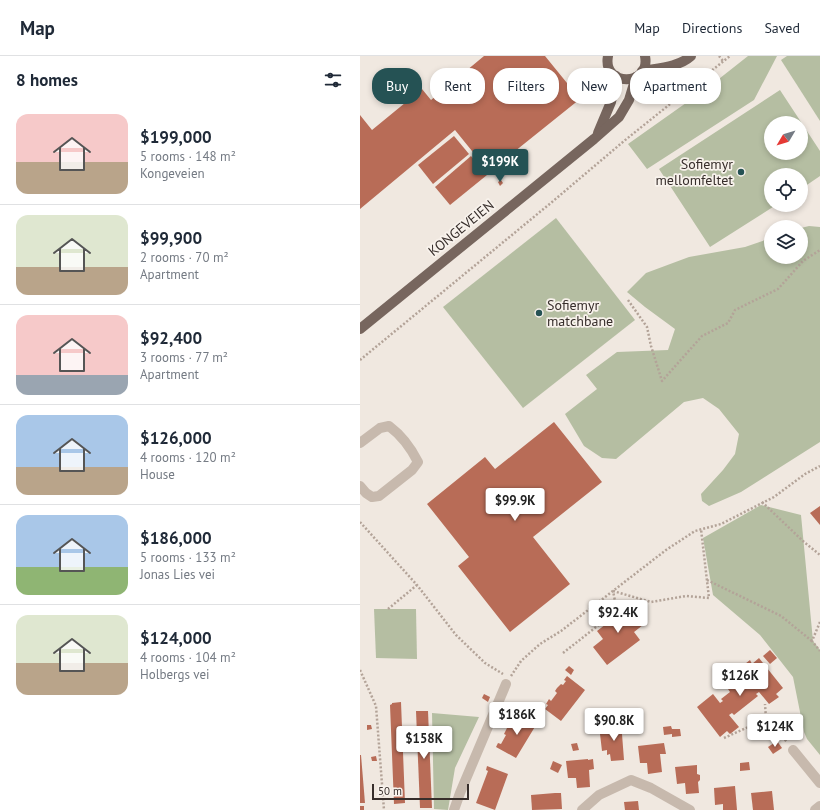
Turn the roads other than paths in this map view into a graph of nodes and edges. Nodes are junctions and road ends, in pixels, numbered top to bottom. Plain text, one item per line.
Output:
1 (608, 56) edge
2 (645, 56) edge
3 (691, 56) edge
4 (610, 68) edge
5 (643, 68) edge
6 (660, 68) edge
7 (630, 98) edge
8 (610, 104) edge
9 (598, 135) junction
10 (360, 329) edge
11 (360, 443) edge
12 (360, 486) edge
13 (506, 684) dead end
14 (793, 750) road end
15 (819, 778) edge
16 (820, 806) edge
17 (454, 810) edge
18 (582, 810) edge
19 (690, 810) edge
20 (815, 810) edge

1 - 4 main road
2 - 5 main road, KONGEVEIEN
3 - 6 main road
7 - 9 main road, KONGEVEIEN
8 - 9 main road, KONGEVEIEN
9 - 10 main road, KONGEVEIEN
11 - 12 street
13 - 17 street
14 - 15 street
16 - 20 street
18 - 19 street

